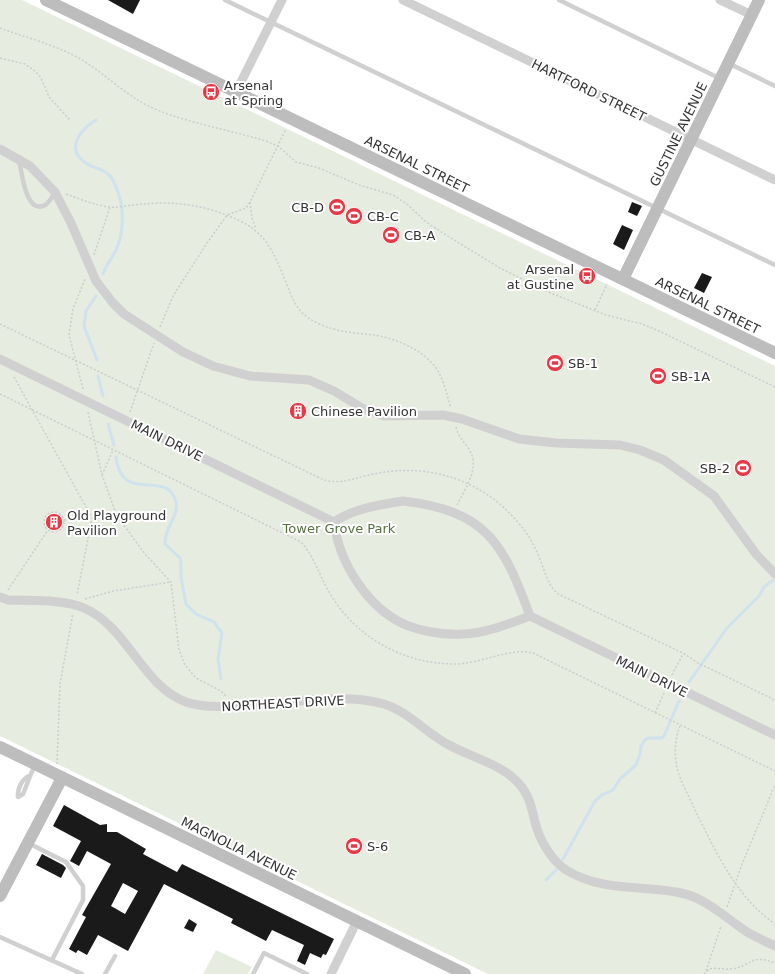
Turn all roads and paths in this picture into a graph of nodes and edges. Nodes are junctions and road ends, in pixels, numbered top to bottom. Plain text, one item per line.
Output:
1 (46, 0) edge
2 (225, 0) edge
3 (282, 0) edge
4 (403, 0) edge
5 (559, 0) edge
6 (720, 0) edge
7 (759, 0) edge
8 (752, 15) junction
9 (271, 22) junction
10 (0, 28) edge
11 (0, 58) edge
12 (728, 63) junction
13 (720, 79) junction
14 (775, 86) edge
15 (236, 92) junction
16 (70, 120) dead end
17 (286, 129) dead end
18 (691, 140) junction
19 (278, 146) junction
20 (0, 149) edge
21 (18, 159) junction
22 (775, 180) edge
23 (55, 192) junction
24 (250, 202) junction
25 (110, 207) junction
26 (657, 208) junction
27 (227, 215) junction
28 (256, 230) junction
29 (775, 265) edge
30 (90, 267) junction
31 (623, 279) junction
32 (607, 284) dead end
33 (595, 310) junction
34 (0, 324) edge
35 (157, 335) junction
36 (775, 353) edge
37 (74, 358) junction
38 (2, 360) edge
39 (775, 387) edge
40 (138, 390) junction
41 (0, 394) edge
42 (86, 401) junction
43 (31, 410) junction
44 (454, 418) junction
45 (127, 421) junction
46 (95, 441) junction
47 (113, 450) junction
48 (102, 475) junction
49 (467, 484) junction
50 (454, 512) junction
51 (117, 516) junction
52 (92, 518) junction
53 (64, 520) junction
54 (334, 522) junction
55 (48, 530) junction
56 (775, 574) edge
57 (171, 582) junction
58 (1, 598) edge
59 (74, 604) junction
60 (530, 616) junction
61 (775, 700) edge
62 (230, 706) junction
63 (680, 726) junction
64 (775, 735) edge
65 (0, 747) edge
66 (34, 764) junction
67 (57, 764) dead end
68 (775, 771) edge
69 (29, 776) dead end
70 (62, 778) junction
71 (775, 784) edge
72 (28, 843) junction
73 (735, 882) junction
74 (0, 896) edge
75 (725, 916) junction
76 (357, 921) junction
77 (775, 924) edge
78 (0, 937) edge
79 (775, 946) edge
80 (115, 956) dead end
81 (52, 960) junction
82 (775, 964) edge
83 (706, 971) junction
84 (82, 974) edge
85 (105, 974) edge
86 (253, 974) edge
87 (307, 974) edge
88 (331, 974) edge
89 (465, 974) edge
90 (704, 974) edge

1 - 15 street, ARSENAL STREET
2 - 9 lane
3 - 9 street
4 - 18 street, HARTFORD STREET
5 - 13 lane
6 - 8 street
7 - 8 street, GUSTINE AVENUE
8 - 12 street, GUSTINE AVENUE
9 - 15 street
9 - 26 lane
10 - 19 path
11 - 16 path
12 - 13 street, GUSTINE AVENUE
12 - 14 lane
13 - 18 street, GUSTINE AVENUE
15 - 31 street, ARSENAL STREET
17 - 19 path
18 - 22 street, HARTFORD STREET
18 - 26 street, GUSTINE AVENUE
19 - 24 path
19 - 33 path
20 - 21 street
21 - 23 street
21 - 23 lane
23 - 25 path
23 - 30 street
24 - 27 path
24 - 28 path
25 - 27 path
25 - 30 path
26 - 29 lane
26 - 31 street, GUSTINE AVENUE
27 - 28 path
27 - 35 path
28 - 44 path
30 - 35 street
30 - 37 path
31 - 36 street, ARSENAL STREET
32 - 33 path
33 - 39 path
34 - 37 path
35 - 40 path
35 - 44 street
37 - 40 path
37 - 42 path
38 - 42 street, MAIN DRIVE
38 - 43 path
40 - 45 path
40 - 49 path
41 - 43 path
42 - 45 street, MAIN DRIVE
42 - 46 path
43 - 46 path
43 - 52 path
44 - 49 path
44 - 56 street
45 - 54 street, MAIN DRIVE
46 - 47 path
46 - 48 path
47 - 48 path
47 - 63 path
48 - 51 path
49 - 50 path
49 - 61 path
50 - 54 street
50 - 60 street
51 - 52 path
51 - 57 path
52 - 53 path
52 - 59 path
53 - 55 path
53 - 55 path
54 - 60 street
55 - 58 path
57 - 59 path
57 - 62 path
58 - 59 street, NORTHEAST DRIVE
59 - 62 street, NORTHEAST DRIVE
59 - 67 path
60 - 64 street, MAIN DRIVE
62 - 75 street, NORTHEAST DRIVE
63 - 68 path
63 - 73 path
65 - 66 street, MAGNOLIA AVENUE
66 - 69 lane
66 - 70 street, MAGNOLIA AVENUE
70 - 72 street
70 - 76 street, MAGNOLIA AVENUE
71 - 73 path
72 - 74 street
72 - 81 lane
73 - 75 path
73 - 77 path
75 - 79 street, NORTHEAST DRIVE
75 - 83 path
76 - 88 street
76 - 89 street, MAGNOLIA AVENUE
78 - 81 lane
80 - 85 lane
81 - 84 lane
82 - 83 path
83 - 90 path
86 - 87 lane

